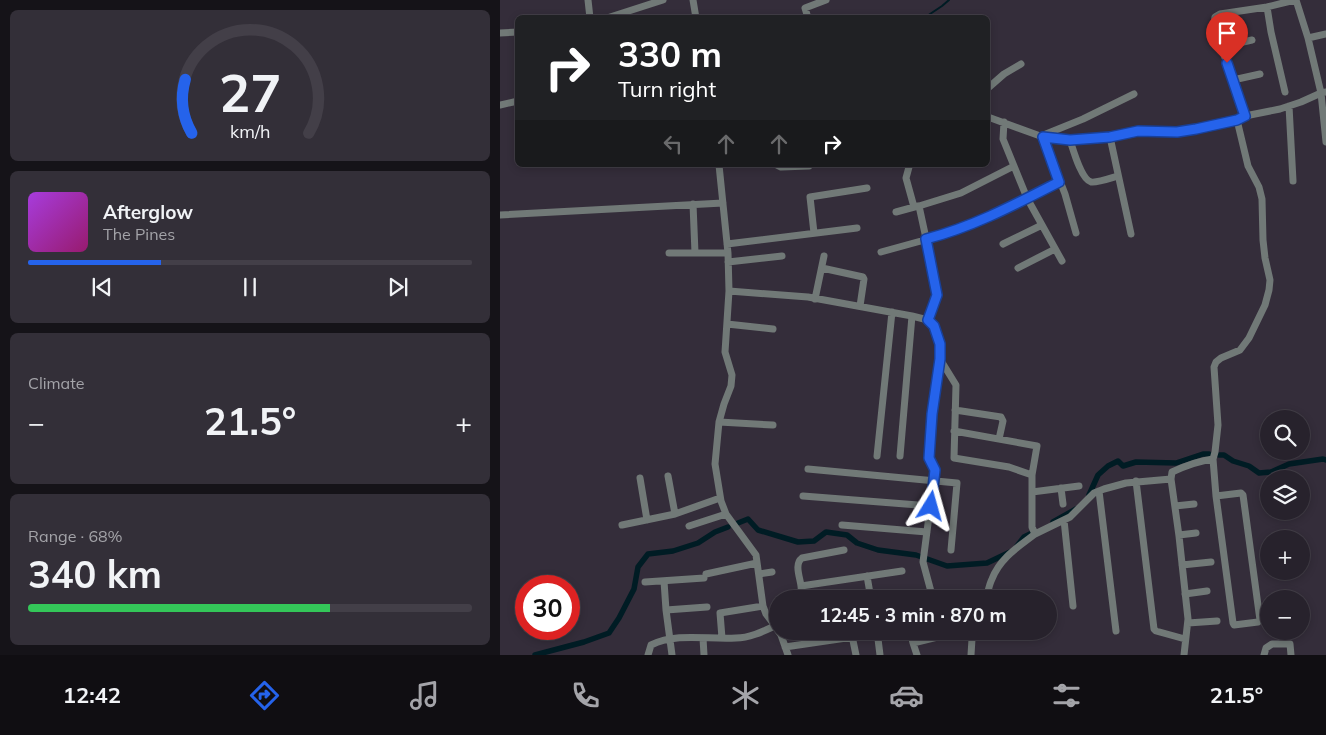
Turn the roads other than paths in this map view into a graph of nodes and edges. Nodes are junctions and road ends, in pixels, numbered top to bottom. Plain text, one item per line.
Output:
1 (588, 0) edge
2 (663, 0) edge
3 (693, 0) edge
4 (826, 0) edge
5 (1295, 0) edge
6 (1267, 7) junction
7 (590, 15) edge
8 (616, 15) edge
9 (696, 15) edge
10 (808, 15) edge
11 (515, 32) edge
12 (500, 33) edge
13 (1326, 34) edge
14 (1308, 38) junction
15 (1252, 40) dead end
16 (1221, 47) junction
17 (1021, 64) dead end
18 (1260, 74) dead end
19 (1233, 80) junction
20 (990, 86) edge
21 (1285, 92) dead end
22 (1323, 92) edge
23 (1134, 94) dead end
24 (515, 102) edge
25 (500, 105) edge
26 (1289, 106) junction
27 (1245, 116) junction
28 (990, 118) edge
29 (1237, 120) junction
30 (1004, 122) junction
31 (1042, 136) junction
32 (1110, 137) junction
33 (1070, 140) junction
34 (1326, 142) edge
35 (1014, 166) junction
36 (719, 167) edge
37 (909, 167) dead end
38 (1118, 176) junction
39 (1293, 181) dead end
40 (1059, 182) junction
41 (867, 188) dead end
42 (1027, 198) junction
43 (723, 203) junction
44 (693, 204) junction
45 (916, 207) junction
46 (896, 212) dead end
47 (500, 215) edge
48 (1042, 225) junction
49 (857, 228) dead end
50 (814, 233) junction
51 (1076, 233) dead end
52 (1131, 234) dead end
53 (926, 239) junction
54 (727, 244) junction
55 (1004, 244) dead end
56 (1055, 249) junction
57 (882, 252) dead end
58 (669, 253) dead end
59 (695, 253) junction
60 (728, 253) junction
61 (782, 256) dead end
62 (824, 256) dead end
63 (1062, 261) dead end
64 (728, 262) junction
65 (822, 268) junction
66 (1018, 268) dead end
67 (729, 292) junction
68 (815, 298) junction
69 (860, 306) junction
70 (892, 312) junction
71 (912, 316) junction
72 (928, 320) junction
73 (727, 324) junction
74 (773, 329) dead end
75 (940, 359) junction
76 (955, 410) junction
77 (719, 422) junction
78 (773, 425) dead end
79 (954, 431) junction
80 (999, 439) junction
81 (877, 456) dead end
82 (900, 456) dead end
83 (1213, 459) junction
84 (808, 469) dead end
85 (1032, 475) junction
86 (668, 476) dead end
87 (640, 478) dead end
88 (1171, 479) junction
89 (934, 480) junction
90 (1136, 482) junction
91 (1079, 486) dead end
92 (1061, 488) junction
93 (1099, 491) junction
94 (1032, 492) junction
95 (803, 496) dead end
96 (1216, 496) junction
97 (720, 498) junction
98 (1063, 504) dead end
99 (1194, 504) dead end
100 (931, 506) junction
101 (1174, 506) junction
102 (676, 514) junction
103 (726, 514) junction
104 (646, 520) junction
105 (1064, 520) junction
106 (622, 525) dead end
107 (842, 525) dead end
108 (690, 526) dead end
109 (927, 532) junction
110 (1035, 534) junction
111 (1196, 534) dead end
112 (1179, 535) junction
113 (844, 550) dead end
114 (951, 550) dead end
115 (1211, 562) dead end
116 (758, 563) junction
117 (1182, 565) junction
118 (902, 571) dead end
119 (772, 572) dead end
120 (759, 574) junction
121 (867, 576) junction
122 (664, 581) junction
123 (645, 582) dead end
124 (801, 586) junction
125 (801, 590) edge
126 (869, 590) edge
127 (931, 590) edge
128 (989, 590) edge
129 (1207, 592) dead end
130 (1185, 594) junction
131 (763, 606) junction
132 (1073, 606) dead end
133 (707, 607) dead end
134 (666, 610) junction
135 (769, 618) edge
136 (1218, 621) dead end
137 (1188, 623) junction
138 (769, 630) edge
139 (1116, 631) dead end
140 (703, 638) junction
141 (722, 638) junction
142 (670, 639) junction
143 (1185, 639) junction
144 (783, 640) edge
145 (822, 640) edge
146 (853, 640) edge
147 (878, 640) edge
148 (912, 640) edge
149 (922, 640) edge
150 (972, 640) edge
151 (913, 643) junction
152 (786, 647) junction
153 (648, 655) edge
154 (672, 655) edge
155 (704, 655) edge
156 (788, 655) edge
157 (856, 655) edge
158 (880, 655) edge
159 (917, 655) edge
160 (970, 655) edge
161 (1184, 655) edge
162 (1264, 655) edge
163 (1291, 655) edge

1 - 7 street
2 - 8 street
3 - 9 street
4 - 10 street
5 - 6 street
5 - 14 street
6 - 16 street
6 - 21 street
11 - 12 street
13 - 14 street
14 - 22 street
15 - 16 street
16 - 19 street
17 - 20 street
18 - 19 street
19 - 27 street
22 - 26 street
22 - 34 street
23 - 31 street
24 - 25 street
26 - 27 street
26 - 39 street
27 - 29 street
28 - 30 street
29 - 32 street
29 - 83 street
30 - 31 street
30 - 35 street
31 - 33 street
31 - 40 street
32 - 33 street
32 - 38 street
33 - 38 street
35 - 42 street
35 - 45 street
36 - 43 street
37 - 45 street
38 - 52 street
40 - 42 street
40 - 51 street
41 - 50 street
42 - 48 street
42 - 53 street
43 - 44 street
43 - 54 street
44 - 47 street
44 - 59 street
45 - 46 street
45 - 53 street
48 - 55 street
48 - 56 street
49 - 50 street
50 - 54 street
53 - 57 street
53 - 72 street
54 - 60 street
56 - 63 street
56 - 66 street
58 - 59 street
59 - 60 street
60 - 64 street
61 - 64 street
62 - 65 street
64 - 67 street
65 - 68 street
65 - 69 street
67 - 68 street
67 - 73 street
68 - 69 street
69 - 70 street
70 - 71 street
70 - 81 street
71 - 72 street
71 - 82 street
72 - 75 street
73 - 74 street
73 - 77 street
75 - 76 street
75 - 89 street
76 - 79 street
76 - 80 street
77 - 78 street
77 - 97 street
79 - 80 street
79 - 85 street
80 - 85 street
83 - 88 street
83 - 96 street
84 - 89 street
85 - 94 street
86 - 102 street
87 - 104 street
88 - 90 street
88 - 101 street
89 - 100 street
89 - 114 street
90 - 93 street
90 - 143 street
91 - 92 street
92 - 94 street
92 - 98 street
93 - 105 street
93 - 139 street
94 - 110 street
95 - 100 street
96 - 96 street
97 - 102 street
97 - 103 street
99 - 101 street
100 - 109 street
101 - 112 street
102 - 104 street
103 - 108 street
103 - 116 street
104 - 106 street
105 - 110 street
105 - 132 street
107 - 109 street
109 - 127 street
110 - 128 street
111 - 112 street
112 - 117 street
113 - 124 street
115 - 117 street
116 - 120 street
116 - 122 street
117 - 130 street
118 - 121 street
119 - 120 street
120 - 131 street
121 - 124 street
121 - 126 street
122 - 123 street
122 - 134 street
124 - 125 street
129 - 130 street
130 - 137 street
131 - 135 street
131 - 141 street
133 - 134 street
134 - 142 street
136 - 137 street
137 - 143 street
138 - 141 street
140 - 141 street
140 - 142 street
140 - 155 street
142 - 153 street
142 - 154 street
143 - 161 street
144 - 152 street
145 - 152 street
146 - 157 street
147 - 158 street
148 - 151 street
149 - 151 street
150 - 160 street
151 - 159 street
152 - 156 street
162 - 163 street

